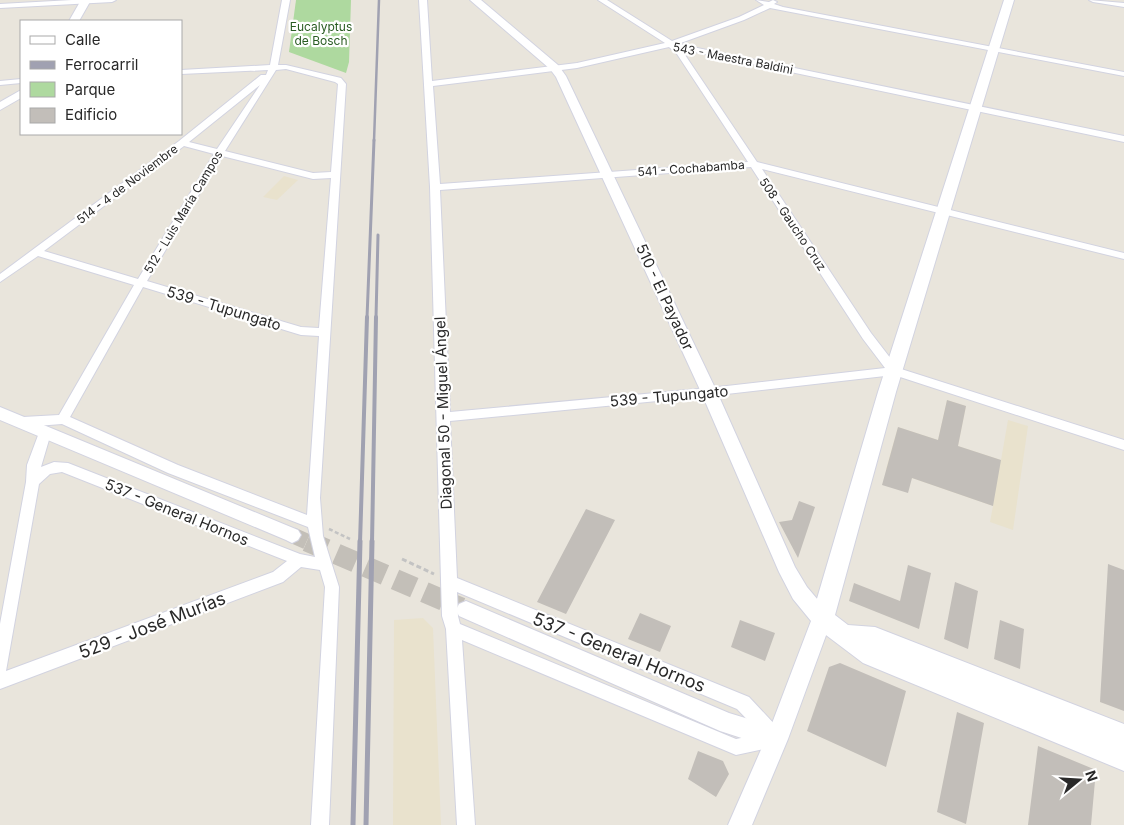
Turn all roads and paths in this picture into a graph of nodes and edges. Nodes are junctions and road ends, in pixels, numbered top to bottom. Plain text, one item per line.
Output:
1 (112, 0) edge
2 (286, 0) edge
3 (423, 0) edge
4 (475, 0) edge
5 (602, 0) edge
6 (760, 0) edge
7 (775, 0) edge
8 (1009, 0) edge
9 (1093, 0) edge
10 (86, 1) edge
11 (769, 5) junction
12 (1124, 5) edge
13 (0, 6) edge
14 (75, 20) edge
15 (672, 45) junction
16 (995, 49) junction
17 (274, 66) junction
18 (557, 70) junction
19 (182, 72) edge
20 (1124, 74) edge
21 (20, 81) edge
22 (0, 82) edge
23 (429, 84) junction
24 (20, 94) edge
25 (0, 106) edge
26 (976, 108) junction
27 (1124, 139) edge
28 (182, 143) junction
29 (220, 152) junction
30 (753, 164) junction
31 (606, 174) junction
32 (336, 175) junction
33 (435, 187) junction
34 (943, 210) junction
35 (37, 252) junction
36 (1124, 256) edge
37 (0, 279) edge
38 (141, 282) junction
39 (326, 332) junction
40 (894, 372) junction
41 (709, 392) junction
42 (0, 412) edge
43 (444, 417) junction
44 (63, 419) junction
45 (23, 422) junction
46 (45, 433) junction
47 (1124, 445) edge
48 (34, 482) junction
49 (313, 523) junction
50 (332, 531) dead end
51 (292, 535) tunnel mouth
52 (350, 539) dead end
53 (402, 559) dead end
54 (299, 560) junction
55 (326, 564) junction
56 (421, 567) dead end
57 (450, 582) junction
58 (466, 610) tunnel mouth
59 (822, 619) junction
60 (454, 629) junction
61 (845, 635) junction
62 (0, 667) edge
63 (608, 672) joint
64 (0, 681) edge
65 (1124, 737) edge
66 (777, 739) junction
67 (1124, 758) edge
68 (320, 825) edge
69 (466, 825) edge
70 (740, 825) edge

1 - 10 street
2 - 17 street, 512 - Luis María Campos
3 - 23 street, Diagonal 50 - Miguel Ángel
4 - 18 street, 510 - El Payador
5 - 15 street, 508 - Gaucho Cruz
6 - 11 street
7 - 11 street
8 - 16 main road
9 - 12 street
10 - 13 street
10 - 14 street
11 - 15 street
11 - 16 street
15 - 18 street, 543 - Maestra Baldini
15 - 26 street, 543 - Maestra Baldini
15 - 30 street, 508 - Gaucho Cruz
16 - 20 street
16 - 26 main road
17 - 19 street
17 - 28 street, 514 - 4 de Noviembre
17 - 29 street, 512 - Luis María Campos
17 - 32 street
18 - 23 street, 543 - Maestra Baldini
18 - 31 street, 510 - El Payador
21 - 22 street
23 - 33 street, Diagonal 50 - Miguel Ángel
24 - 25 street
26 - 27 street, 543 - Maestra Baldini
26 - 34 main road
28 - 29 street
28 - 35 street, 514 - 4 de Noviembre
29 - 32 street
29 - 38 street, 512 - Luis María Campos
30 - 31 street, 541 - Cochabamba
30 - 34 street, 541 - Cochabamba
30 - 40 street, 508 - Gaucho Cruz
31 - 33 street, 541 - Cochabamba
31 - 41 street, 510 - El Payador
32 - 39 street
33 - 43 street, Diagonal 50 - Miguel Ángel
34 - 36 street, 541 - Cochabamba
34 - 40 main road
35 - 37 street, 514 - 4 de Noviembre
35 - 38 street, 539 - Tupungato
38 - 39 street, 539 - Tupungato
38 - 44 street, 512 - Luis María Campos
39 - 49 street
40 - 41 street, 539 - Tupungato
40 - 47 street
40 - 59 main road
41 - 43 street, 539 - Tupungato
41 - 59 street, 510 - El Payador
42 - 45 street, 537 - General Hornos
43 - 57 street, Diagonal 50 - Miguel Ángel
44 - 45 street, 537 - General Hornos
44 - 49 street, 537 - General Hornos
45 - 46 street, 537 - General Hornos
46 - 48 street
46 - 51 street, 537 - General Hornos
48 - 54 street, 537 - General Hornos
48 - 62 street
49 - 55 street
50 - 52 path
53 - 56 path
54 - 55 street, 537 - General Hornos
54 - 64 street, 529 - José Murías
55 - 68 street
57 - 60 street, Diagonal 50 - Miguel Ángel
57 - 66 street, 537 - General Hornos
58 - 63 street
59 - 61 main road
59 - 66 street
60 - 66 street
60 - 69 street, Diagonal 50 - Miguel Ángel
61 - 65 main road
61 - 67 main road
63 - 66 street, 537 - General Hornos
66 - 70 street

